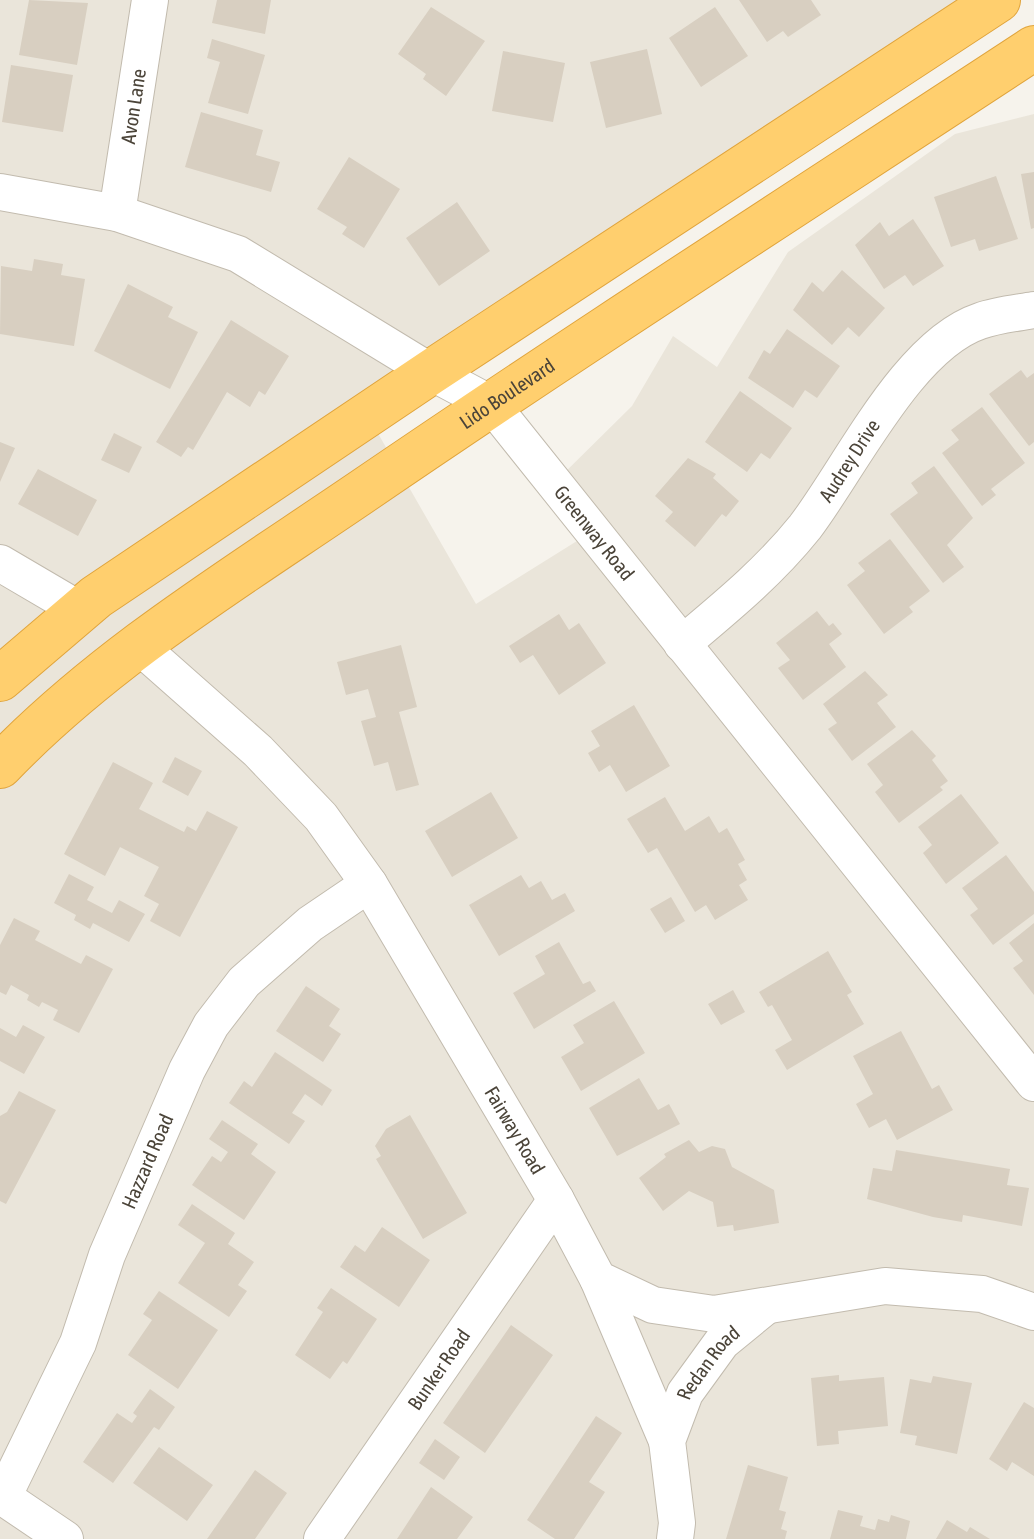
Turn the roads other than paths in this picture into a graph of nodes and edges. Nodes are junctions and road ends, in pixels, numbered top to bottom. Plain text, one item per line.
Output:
1 (150, 0) edge
2 (998, 0) edge
3 (1034, 48) edge
4 (0, 192) edge
5 (117, 213) junction
6 (1034, 310) edge
7 (431, 372) junction
8 (491, 404) junction
9 (0, 563) edge
10 (80, 610) junction
11 (682, 644) junction
12 (138, 645) junction
13 (0, 679) edge
14 (0, 766) edge
15 (369, 884) junction
16 (1034, 1083) edge
17 (556, 1200) junction
18 (598, 1279) junction
19 (770, 1302) junction
20 (1034, 1312) edge
21 (667, 1441) junction
22 (2, 1496) edge
23 (65, 1539) edge
24 (322, 1539) edge
25 (675, 1539) edge

1 - 5 street, Avon Lane
2 - 7 highway
3 - 8 highway, Lido Boulevard
4 - 5 street, Greenway Road
5 - 7 street, Greenway Road
6 - 11 street, Audrey Drive
7 - 8 street, Greenway Road
7 - 10 highway
8 - 11 street, Greenway Road
8 - 12 highway, Lido Boulevard
9 - 10 street
10 - 13 highway
11 - 16 street, Greenway Road
12 - 14 highway, Lido Boulevard
12 - 15 street, Fairway Road
15 - 17 street, Fairway Road
15 - 22 street, Hazzard Road
17 - 18 street, Fairway Road
17 - 24 street, Bunker Road
18 - 19 street
18 - 21 street, Redan Road
19 - 20 street
19 - 21 street, Redan Road
21 - 25 street, Redan Road
22 - 23 street

